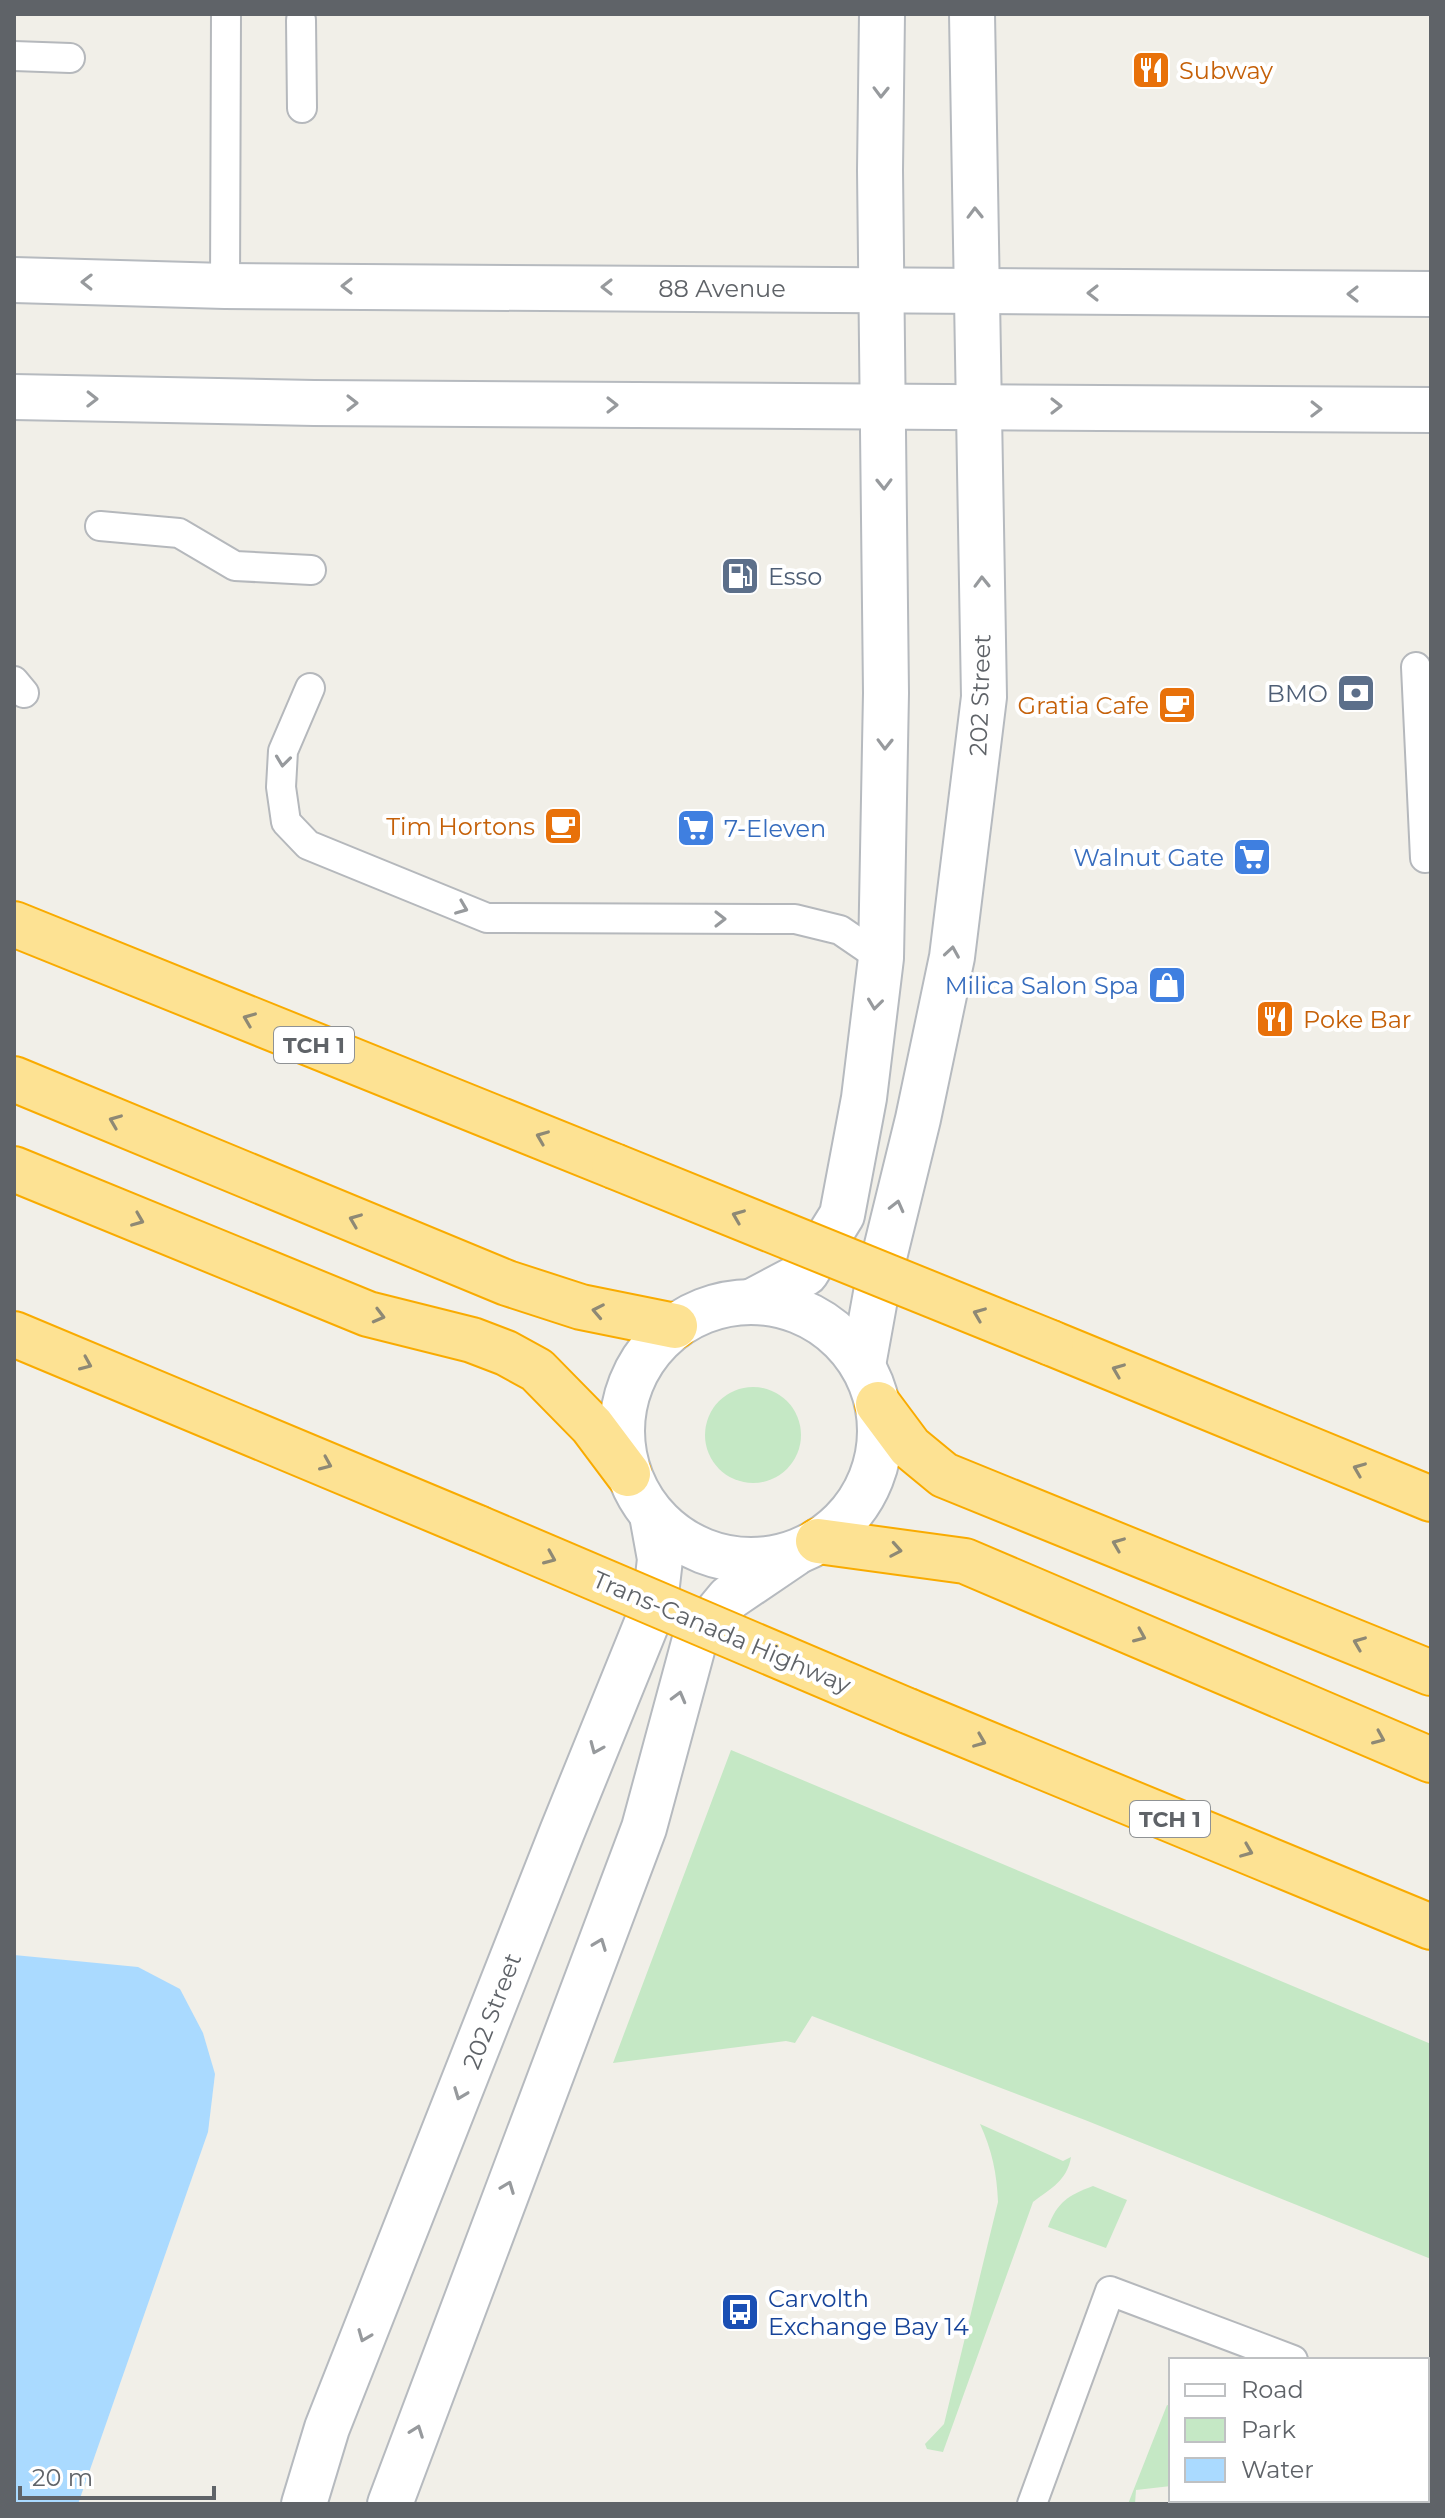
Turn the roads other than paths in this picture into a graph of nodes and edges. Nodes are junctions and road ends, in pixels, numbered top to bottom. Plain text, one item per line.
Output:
1 (226, 14) edge
2 (882, 14) edge
3 (972, 14) edge
4 (301, 20) dead end
5 (14, 56) edge
6 (70, 58) dead end
7 (302, 108) dead end
8 (14, 280) edge
9 (225, 286) junction
10 (881, 289) junction
11 (976, 291) junction
12 (1431, 294) edge
13 (14, 397) edge
14 (883, 406) junction
15 (978, 406) junction
16 (1431, 410) edge
17 (100, 526) dead end
18 (311, 570) dead end
19 (1416, 667) dead end
20 (14, 681) edge
21 (310, 688) dead end
22 (14, 690) edge
23 (1425, 858) dead end
24 (14, 924) edge
25 (881, 958) junction
26 (14, 1079) edge
27 (14, 1169) edge
28 (753, 1301) junction
29 (675, 1326) junction
30 (14, 1334) edge
31 (870, 1384) junction
32 (628, 1474) junction
33 (1431, 1499) edge
34 (652, 1515) junction
35 (806, 1547) junction
36 (1431, 1673) edge
37 (1431, 1760) edge
38 (1431, 1927) edge
39 (1288, 2358) edge
40 (304, 2504) edge
41 (390, 2504) edge
42 (1032, 2504) edge

1 - 9 lane
2 -> 10 main road
11 -> 3 main road, 202 Street
4 - 7 lane
5 - 6 lane
9 -> 8 main road, 88 Avenue
10 -> 9 main road, 88 Avenue
10 - 11 main road, 88 Avenue
10 - 14 main road
12 -> 11 main road, 88 Avenue
11 - 15 main road, 202 Street
13 -> 14 main road
14 - 15 main road
14 -> 25 main road
15 -> 16 main road
31 -> 15 main road, 202 Street
17 - 18 lane
19 - 23 lane
20 - 22 lane
21 -> 25 lane
33 -> 24 highway, TCH 1, bridge
25 -> 28 main road
29 -> 26 highway
27 -> 32 highway
28 - 29 main road
28 - 31 main road
29 - 32 main road
30 -> 38 highway, Trans-Canada Highway / TCH 1, bridge
31 - 35 main road
36 -> 31 highway
32 - 34 main road
34 - 35 main road
34 -> 40 main road, 202 Street
35 -> 37 highway
41 -> 35 main road
39 - 42 lane

